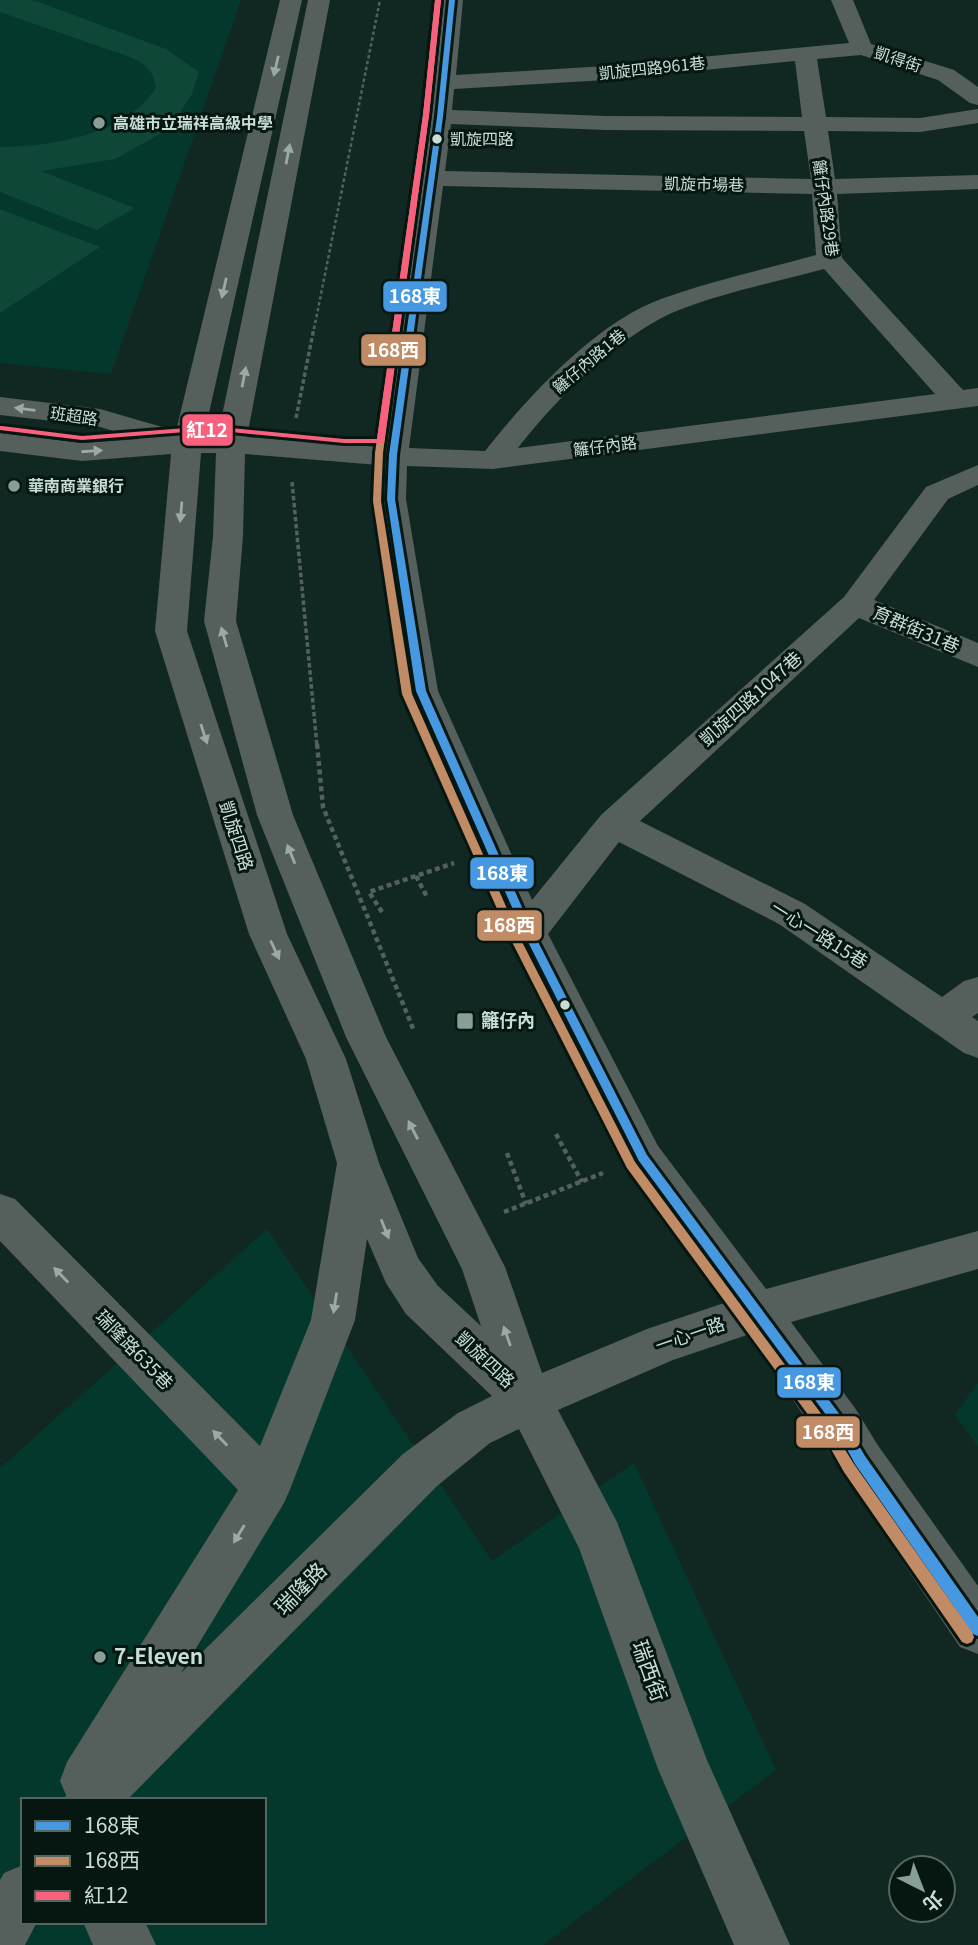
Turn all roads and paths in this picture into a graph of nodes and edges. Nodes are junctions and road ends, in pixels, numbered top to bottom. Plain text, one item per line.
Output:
1 (291, 0) edge
2 (319, 0) edge
3 (380, 0) edge
4 (452, 0) edge
5 (842, 0) edge
6 (862, 48) junction
7 (805, 52) junction
8 (607, 73) junction
9 (442, 83) junction
10 (978, 98) edge
11 (978, 116) edge
12 (440, 117) junction
13 (813, 123) junction
14 (605, 153) junction
15 (430, 178) junction
16 (978, 183) edge
17 (824, 187) junction
18 (830, 259) junction
19 (967, 399) edge
20 (0, 406) edge
21 (0, 442) edge
22 (187, 444) junction
23 (231, 444) junction
24 (290, 451) junction
25 (393, 455) junction
26 (494, 460) junction
27 (978, 474) edge
28 (855, 604) junction
29 (978, 656) edge
30 (614, 824) junction
31 (492, 850) junction
32 (416, 876) junction
33 (428, 897) dead end
34 (382, 912) dead end
35 (528, 932) junction
36 (978, 992) edge
37 (944, 1017) junction
38 (418, 1041) dead end
39 (978, 1042) edge
40 (555, 1134) dead end
41 (507, 1153) dead end
42 (643, 1158) junction
43 (358, 1163) junction
44 (582, 1182) junction
45 (526, 1203) junction
46 (0, 1212) edge
47 (491, 1217) dead end
48 (978, 1250) edge
49 (756, 1312) junction
50 (529, 1401) junction
51 (267, 1487) junction
52 (978, 1629) edge
53 (75, 1798) edge
54 (92, 1798) edge
55 (21, 1871) edge
56 (0, 1893) edge
57 (21, 1896) edge
58 (112, 1924) edge
59 (0, 1937) edge
60 (128, 1945) edge
61 (762, 1945) edge

1 -> 22 street, 凱旋四路
23 -> 2 street, 凱旋四路
3 - 24 path
4 - 9 street
5 - 6 street, 凱得街
6 - 7 street, 凱旋四路961巷
6 - 10 street, 凱得街
7 - 8 street, 凱旋四路961巷
7 - 13 street, 籬仔內路29巷
8 - 9 street, 凱旋四路961巷
8 - 14 street
9 - 12 street
11 - 13 street, 凱旋市場巷
12 - 14 street, 凱旋市場巷
12 - 15 street
13 - 14 street, 凱旋市場巷
13 - 17 street, 籬仔內路29巷
14 - 15 street, 凱旋市場巷
14 - 17 street, 凱旋市場巷
15 - 25 street
16 - 17 street, 凱旋市場巷
17 - 18 street, 籬仔內路29巷
18 - 19 street, 籬仔內路29巷
18 - 26 street, 籬仔內路1巷
19 - 26 street, 籬仔內路
22 -> 20 street, 班超路
21 -> 22 street, 班超路
22 - 23 street, 班超路
22 -> 43 street, 凱旋四路
23 - 24 street, 籬仔內路
50 -> 23 street, 凱旋四路
24 - 25 street, 籬仔內路
24 - 38 path
25 - 26 street, 籬仔內路
25 - 31 street
27 - 28 street, 凱旋四路1047巷
28 - 29 street, 育群街31巷
28 - 30 street, 凱旋四路1047巷
30 - 35 street, 凱旋四路1047巷
30 - 37 street, 一心一路15巷
31 - 32 path
31 - 35 street
32 - 33 path
32 - 34 path
35 - 42 street
36 - 37 street
37 - 39 street, 一心一路15巷
40 - 44 path
41 - 45 path
42 - 44 path
42 - 49 street
43 -> 50 street, 凱旋四路
43 -> 51 street
44 - 45 path
45 - 47 path
51 -> 46 street, 瑞隆路635巷
48 - 49 street, 一心一路
49 - 50 street, 一心一路
49 - 52 street
50 - 54 street, 瑞隆路
50 - 61 street, 瑞西街
51 -> 53 street
55 - 56 street
57 - 59 street
58 - 60 street

